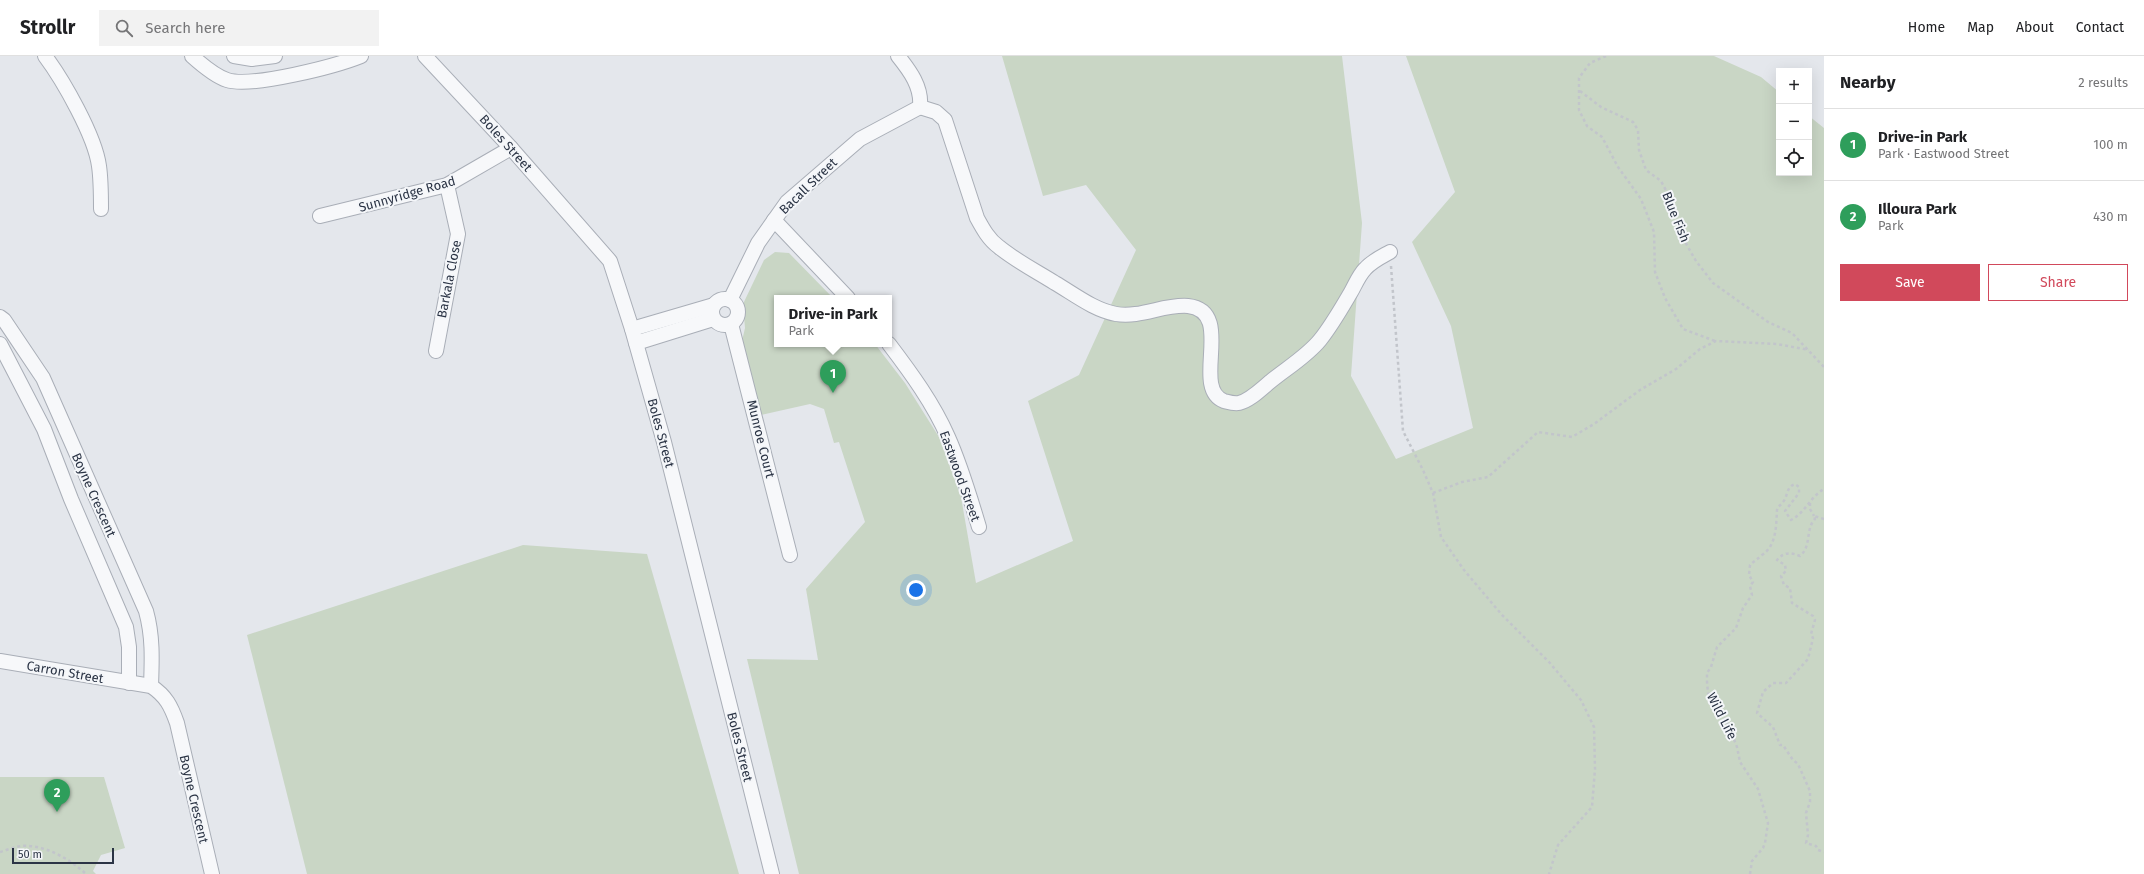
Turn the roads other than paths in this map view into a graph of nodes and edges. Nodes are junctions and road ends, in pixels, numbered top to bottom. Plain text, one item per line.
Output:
1 (45, 56) edge
2 (192, 56) edge
3 (234, 56) edge
4 (275, 56) edge
5 (361, 56) edge
6 (425, 56) edge
7 (898, 56) edge
8 (920, 107) junction
9 (511, 148) junction
10 (447, 185) junction
11 (102, 209) dead end
12 (320, 216) dead end
13 (774, 220) junction
14 (1390, 252) road end
15 (845, 295) edge
16 (730, 300) junction
17 (714, 312) junction
18 (0, 317) edge
19 (731, 324) junction
20 (632, 329) junction
21 (636, 343) junction
22 (0, 344) edge
23 (891, 347) edge
24 (436, 351) dead end
25 (979, 527) dead end
26 (790, 554) dead end
27 (0, 661) edge
28 (129, 683) junction
29 (151, 686) junction
30 (212, 874) edge
31 (772, 874) edge

1 - 11 street
2 - 5 street
3 - 4 street
6 - 9 street, Boles Street
7 - 8 street
8 - 13 street, Bacall Street
8 - 14 street
9 - 10 street, Sunnyridge Road
9 - 20 street, Boles Street
10 - 12 street, Sunnyridge Road
10 - 24 street, Barkala Close
13 - 15 street
13 - 16 street, Bacall Street
16 - 17 street
16 - 19 street
17 - 19 street
17 - 20 street
17 - 21 street
18 - 29 street, Boyne Crescent
19 - 26 street, Munroe Court
20 - 21 street, Boles Street
21 - 31 street, Boles Street
22 - 28 street, Boyne Crescent
23 - 25 street, Eastwood Street
27 - 28 street, Carron Street
28 - 29 street
29 - 30 street, Boyne Crescent

